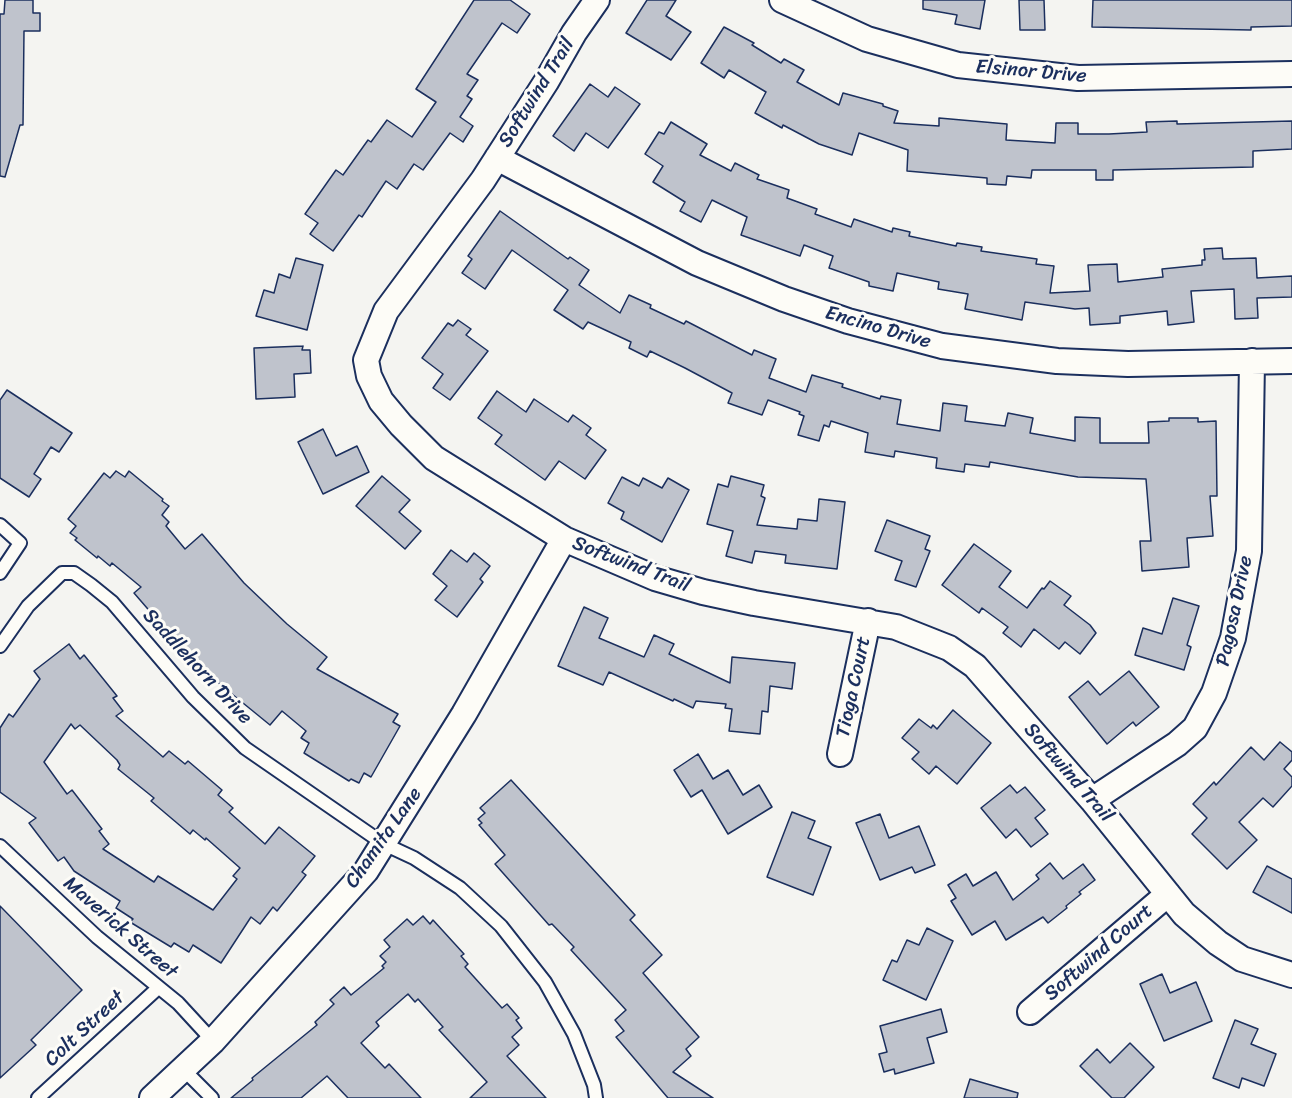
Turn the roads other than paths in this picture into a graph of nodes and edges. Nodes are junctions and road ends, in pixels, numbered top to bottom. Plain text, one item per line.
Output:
1 (597, 0) edge
2 (782, 0) edge
3 (1292, 74) edge
4 (497, 158) junction
5 (1252, 361) junction
6 (1292, 361) edge
7 (0, 525) edge
8 (564, 539) junction
9 (0, 573) edge
10 (868, 621) junction
11 (0, 646) edge
12 (840, 754) dead end
13 (1092, 800) junction
14 (384, 844) junction
15 (0, 846) edge
16 (1168, 894) junction
17 (1292, 975) edge
18 (158, 988) junction
19 (1030, 1012) dead end
20 (213, 1041) junction
21 (183, 1069) junction
22 (38, 1098) edge
23 (152, 1098) edge
24 (212, 1098) edge
25 (596, 1098) edge

1 - 4 street, Softwind Trail
2 - 3 street, Elsinor Drive
4 - 5 street, Encino Drive
4 - 8 street, Softwind Trail
5 - 6 street, Encino Drive
5 - 13 street, Pagosa Drive
7 - 9 lane
8 - 10 street, Softwind Trail
8 - 14 street, Chamita Lane
10 - 12 street, Tioga Court
10 - 13 street, Softwind Trail
11 - 14 lane, Saddlehorn Drive
13 - 16 street, Softwind Trail
14 - 20 street, Chamita Lane
14 - 25 lane, Saddlehorn Drive
15 - 18 lane, Maverick Street
16 - 17 street, Softwind Trail
16 - 19 street, Softwind Court
18 - 20 lane, Maverick Street
18 - 22 lane, Colt Street
20 - 21 street, Chamita Lane
21 - 23 street, Chamita Lane
21 - 24 lane

